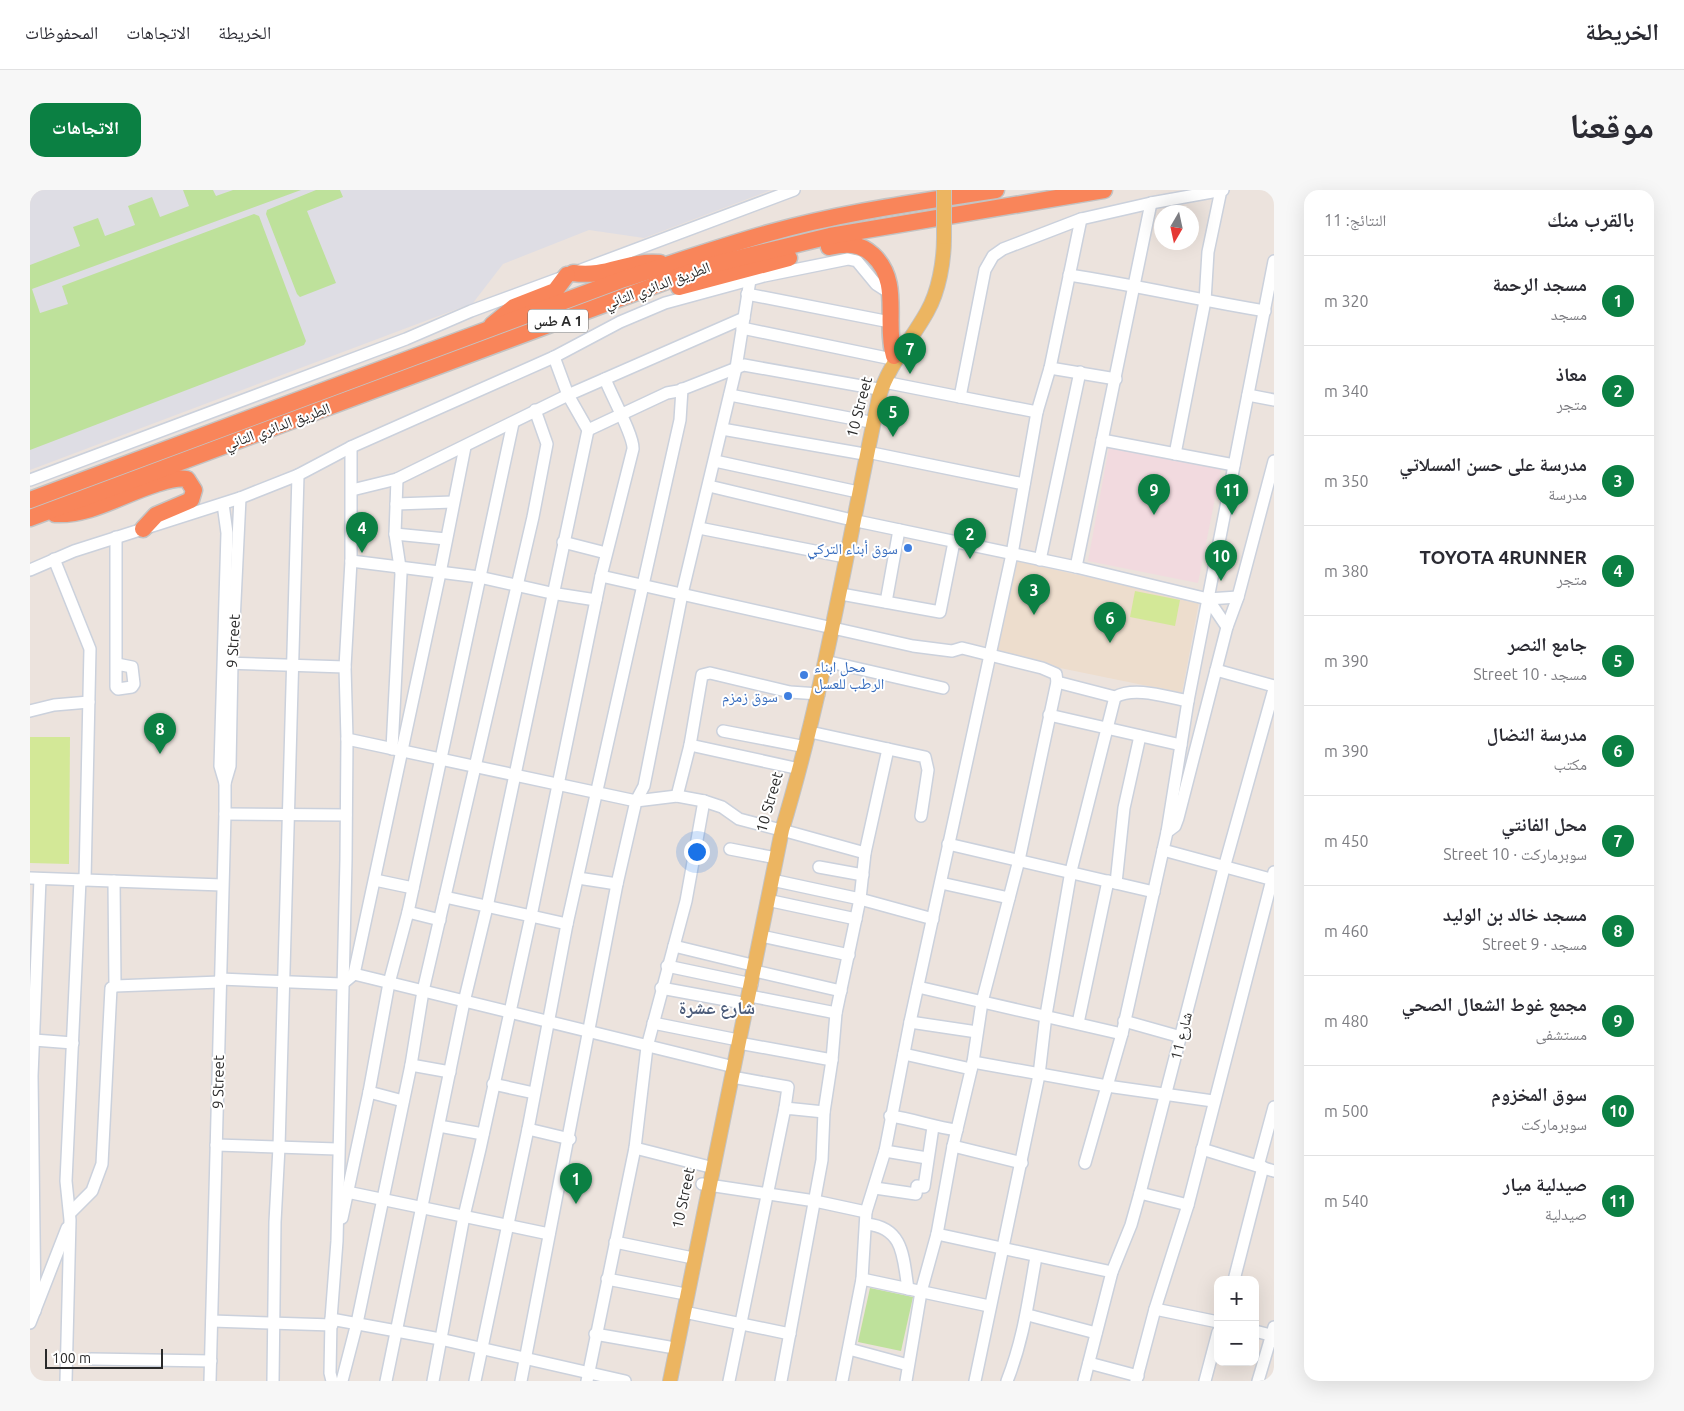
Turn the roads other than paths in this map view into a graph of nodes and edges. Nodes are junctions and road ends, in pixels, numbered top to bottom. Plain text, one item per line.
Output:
1 (794, 190) edge
2 (944, 190) edge
3 (996, 190) edge
4 (1104, 190) edge
5 (1222, 190) edge
6 (1151, 203) junction
7 (1081, 219) junction
8 (1274, 261) edge
9 (670, 264) junction
10 (570, 274) junction
11 (1069, 275) junction
12 (750, 280) junction
13 (1135, 285) junction
14 (640, 291) junction
15 (935, 291) junction
16 (890, 293) junction
17 (747, 294) junction
18 (1205, 301) junction
19 (1265, 311) junction
20 (890, 322) junction
21 (743, 323) junction
22 (484, 331) junction
23 (554, 357) junction
24 (893, 358) junction
25 (736, 368) junction
26 (1050, 368) junction
27 (1080, 372) junction
28 (605, 379) junction
29 (1116, 380) junction
30 (881, 386) junction
31 (682, 389) junction
32 (568, 394) junction
33 (730, 395) junction
34 (1248, 395) junction
35 (960, 397) junction
36 (1274, 400) edge
37 (535, 410) junction
38 (1037, 412) junction
39 (619, 414) junction
40 (870, 422) junction
41 (513, 424) junction
42 (722, 429) junction
43 (588, 430) junction
44 (1102, 440) junction
45 (351, 447) junction
46 (465, 447) junction
47 (865, 453) junction
48 (1175, 454) junction
49 (715, 461) junction
50 (1274, 461) edge
51 (1234, 465) junction
52 (298, 475) junction
53 (397, 479) junction
54 (30, 480) edge
55 (1024, 484) junction
56 (709, 486) junction
57 (352, 490) junction
58 (858, 492) junction
59 (240, 498) junction
60 (30, 500) edge
61 (453, 502) junction
62 (223, 504) junction
63 (396, 504) junction
64 (36, 516) edge
65 (853, 520) junction
66 (699, 528) junction
67 (143, 529) junction
68 (899, 530) junction
69 (395, 534) junction
70 (116, 537) junction
71 (446, 538) junction
72 (563, 542) junction
73 (954, 542) junction
74 (606, 553) junction
75 (1012, 554) junction
76 (845, 556) junction
77 (54, 559) junction
78 (1040, 560) junction
79 (351, 561) junction
80 (1076, 568) junction
81 (399, 569) junction
82 (30, 570) edge
83 (440, 573) junction
84 (601, 576) junction
85 (479, 577) junction
86 (517, 584) junction
87 (643, 585) junction
88 (552, 593) junction
89 (682, 594) junction
90 (841, 594) junction
91 (1238, 598) junction
92 (1208, 599) junction
93 (596, 600) junction
94 (886, 602) junction
95 (831, 627) junction
96 (1227, 627) junction
97 (990, 655) junction
98 (825, 661) junction
99 (227, 663) junction
100 (117, 664) dead end
101 (294, 666) junction
102 (345, 667) junction
103 (1216, 670) junction
104 (1058, 682) junction
105 (1274, 687) edge
106 (944, 688) dead end
107 (816, 694) junction
108 (1115, 697) junction
109 (1188, 701) junction
110 (89, 702) junction
111 (30, 711) edge
112 (1049, 715) junction
113 (1107, 729) junction
114 (723, 731) dead end
115 (810, 732) junction
116 (1140, 736) junction
117 (347, 739) junction
118 (690, 745) junction
119 (1181, 745) junction
120 (801, 746) junction
121 (888, 749) junction
122 (398, 750) junction
123 (441, 759) junction
124 (475, 766) junction
125 (795, 768) junction
126 (515, 774) junction
127 (558, 784) junction
128 (598, 791) junction
129 (677, 796) junction
130 (636, 801) junction
131 (704, 801) junction
132 (225, 814) junction
133 (289, 814) junction
134 (346, 816) junction
135 (921, 816) dead end
136 (780, 830) junction
137 (1167, 832) junction
138 (948, 844) junction
139 (730, 849) dead end
140 (1163, 850) junction
141 (865, 853) junction
142 (771, 857) junction
143 (1019, 860) junction
144 (819, 867) dead end
145 (1224, 868) junction
146 (1071, 871) junction
147 (863, 875) junction
148 (1273, 877) edge
149 (35, 878) edge
150 (578, 878) junction
151 (82, 880) junction
152 (375, 880) junction
153 (772, 880) junction
154 (114, 881) junction
155 (1112, 882) junction
156 (941, 883) junction
157 (617, 884) junction
158 (222, 885) junction
159 (413, 888) junction
160 (1154, 892) junction
161 (445, 897) junction
162 (1009, 898) junction
163 (860, 899) junction
164 (767, 900) junction
165 (487, 907) junction
166 (408, 912) junction
167 (531, 916) junction
168 (856, 919) junction
169 (933, 919) junction
170 (440, 920) junction
171 (568, 924) junction
172 (761, 936) junction
173 (674, 946) junction
174 (849, 955) junction
175 (667, 966) junction
176 (354, 974) junction
177 (33, 978) edge
178 (220, 980) junction
179 (284, 980) junction
180 (389, 983) junction
181 (342, 984) junction
182 (115, 986) junction
183 (748, 986) junction
184 (918, 987) junction
185 (661, 988) junction
186 (423, 991) junction
187 (841, 991) junction
188 (464, 1002) junction
189 (982, 1002) junction
190 (836, 1012) junction
191 (509, 1013) junction
192 (1046, 1015) junction
193 (1124, 1021) junction
194 (548, 1022) junction
195 (910, 1022) junction
196 (654, 1023) junction
197 (1078, 1023) junction
198 (590, 1031) junction
199 (977, 1032) junction
200 (1122, 1034) junction
201 (1181, 1037) junction
202 (34, 1040) junction
203 (736, 1041) junction
204 (73, 1043) junction
205 (647, 1047) junction
206 (904, 1054) junction
207 (832, 1060) junction
208 (411, 1065) junction
209 (972, 1065) junction
210 (729, 1071) junction
211 (450, 1072) junction
212 (1039, 1075) junction
213 (493, 1084) junction
214 (1107, 1086) junction
215 (369, 1092) junction
216 (534, 1093) junction
217 (1166, 1095) junction
218 (403, 1101) junction
219 (1213, 1101) junction
220 (1274, 1107) edge
221 (786, 1108) junction
222 (824, 1112) junction
223 (890, 1116) junction
224 (438, 1126) junction
225 (933, 1127) junction
226 (528, 1129) junction
227 (957, 1130) junction
228 (483, 1134) junction
229 (570, 1139) junction
230 (216, 1145) junction
231 (953, 1146) junction
232 (279, 1147) junction
233 (635, 1148) junction
234 (337, 1149) junction
235 (1202, 1149) junction
236 (885, 1151) junction
237 (927, 1158) junction
238 (1022, 1163) junction
239 (1085, 1163) dead end
240 (706, 1166) junction
241 (1265, 1168) edge
242 (706, 1185) junction
243 (875, 1188) junction
244 (347, 1192) junction
245 (1140, 1193) junction
246 (766, 1194) junction
247 (381, 1199) junction
248 (815, 1201) junction
249 (1188, 1206) junction
250 (421, 1207) junction
251 (866, 1212) junction
252 (70, 1216) junction
253 (464, 1216) junction
254 (508, 1224) junction
255 (867, 1224) junction
256 (550, 1234) junction
257 (937, 1234) junction
258 (337, 1241) junction
259 (615, 1242) junction
260 (1004, 1250) junction
261 (688, 1256) junction
262 (1036, 1257) junction
263 (1112, 1272) junction
264 (1235, 1276) edge
265 (607, 1279) junction
266 (862, 1279) junction
267 (908, 1289) junction
268 (921, 1292) junction
269 (680, 1293) junction
270 (990, 1306) junction
271 (1155, 1309) junction
272 (35, 1311) junction
273 (684, 1312) junction
274 (1028, 1315) junction
275 (212, 1321) junction
276 (1214, 1321) edge
277 (332, 1322) junction
278 (30, 1323) edge
279 (274, 1323) junction
280 (357, 1323) junction
281 (742, 1324) junction
282 (397, 1330) junction
283 (1259, 1331) edge
284 (1273, 1332) edge
285 (1096, 1333) junction
286 (595, 1334) junction
287 (790, 1334) junction
288 (440, 1339) junction
289 (669, 1347) junction
290 (1214, 1347) edge
291 (481, 1349) junction
292 (849, 1349) junction
293 (91, 1359) dead end
294 (526, 1360) junction
295 (211, 1361) junction
296 (1089, 1363) junction
297 (908, 1365) junction
298 (588, 1377) edge
299 (1137, 1378) edge
300 (66, 1381) edge
301 (210, 1381) edge
302 (273, 1381) edge
303 (332, 1381) edge
304 (342, 1381) edge
305 (386, 1381) edge
306 (433, 1381) edge
307 (475, 1381) edge
308 (521, 1381) edge
309 (625, 1381) edge
310 (663, 1381) edge
311 (670, 1381) edge
312 (729, 1381) edge
313 (781, 1381) edge
314 (842, 1381) edge
315 (906, 1381) edge
316 (975, 1381) edge
317 (1007, 1381) edge
318 (1084, 1381) edge
319 (1205, 1381) edge
320 (1258, 1381) edge

1 - 10 street
2 - 15 main road, bridge
3 - 9 highway, الطريق الدائري الثاني / طس A 1
4 - 14 highway, الطريق الدائري الثاني / طس A 1
5 - 6 street
5 - 18 street
6 - 7 street
6 - 13 street
7 - 11 street
7 - 35 street
8 - 19 street
9 - 10 highway
9 - 22 highway, الطريق الدائري الثاني / طس A 1
10 - 22 highway
10 - 54 street
11 - 13 street
11 - 26 street
12 - 16 street
12 - 17 street
12 - 23 street
13 - 18 street
13 - 29 street
14 - 16 highway
14 - 64 highway, الطريق الدائري الثاني / طس A 1
15 - 24 main road, 10 Street
15 - 30 main road, 10 Street
16 - 20 highway
17 - 20 street
17 - 21 street
18 - 19 street
18 - 48 street
19 - 34 street
20 - 24 highway
21 - 24 street
21 - 25 street
21 - 28 street
22 - 60 highway, الطريق الدائري الثاني / طس A 1
23 - 32 street
23 - 45 street
24 - 30 main road, 10 Street
25 - 30 street
25 - 31 street
25 - 33 street
26 - 27 street
26 - 38 street
27 - 29 street
27 - 78 street
28 - 32 street
28 - 39 street
29 - 44 street
30 - 35 street
30 - 40 main road, 10 Street
30 - 47 main road, 10 Street
31 - 39 street
31 - 87 street
32 - 37 street
32 - 43 street
33 - 40 street
33 - 42 street
34 - 36 street
34 - 51 street
35 - 38 street
37 - 41 street
37 - 86 street
38 - 55 street
39 - 43 street
39 - 74 street
40 - 47 main road, 10 Street
41 - 46 street
41 - 85 street
42 - 47 street
42 - 49 street
43 - 72 street
44 - 48 street
44 - 80 street
45 - 52 street
45 - 57 street
46 - 53 street
46 - 61 street
47 - 55 street
47 - 58 main road, 10 Street
47 - 65 main road, 10 Street
48 - 51 street
49 - 56 street
49 - 58 street
50 - 91 street
51 - 92 street
52 - 59 street
52 - 101 street
53 - 57 street
53 - 63 street
55 - 75 street
56 - 65 street
56 - 66 street
57 - 79 street
58 - 65 main road, 10 Street
59 - 62 street
59 - 99 street, 9 Street
61 - 63 street
61 - 71 street
62 - 67 street
62 - 99 street, 9 Street
63 - 69 street
64 - 67 highway
65 - 68 street
65 - 76 main road, 10 Street
65 - 90 main road, 10 Street
66 - 76 street
66 - 89 street
67 - 70 street
68 - 73 street
68 - 94 street
69 - 71 street
69 - 81 street
70 - 77 street
70 - 100 street
71 - 83 street
72 - 74 street
72 - 88 street
73 - 75 street
73 - 94 street
74 - 84 street
75 - 78 street
75 - 97 street
76 - 95 main road, 10 Street
77 - 82 street
77 - 110 street
78 - 80 street
79 - 81 street
79 - 102 street
80 - 92 street
81 - 83 street
81 - 122 street
83 - 85 street
83 - 122 street
84 - 87 street
84 - 93 street
85 - 86 street
85 - 123 street
86 - 88 street
86 - 124 street
87 - 89 street
87 - 128 street
88 - 93 street
88 - 126 street
89 - 95 street
89 - 130 street
90 - 94 street
90 - 95 main road, 10 Street
91 - 92 street
91 - 96 street
92 - 96 street
92 - 109 street
93 - 127 street
95 - 97 street
95 - 98 main road, 10 Street
95 - 107 main road, 10 Street
96 - 103 street
97 - 104 street
97 - 138 street
98 - 106 street
98 - 107 main road, 10 Street
99 - 101 street
99 - 132 street, 9 Street
101 - 102 street
101 - 133 street
102 - 117 street
103 - 105 street
103 - 137 street
104 - 108 street
104 - 112 street
105 - 145 street, شارع 11
107 - 115 main road, 10 Street
107 - 118 street
107 - 120 main road, 10 Street
108 - 109 street
108 - 113 street
109 - 119 street
110 - 111 street
110 - 151 street
112 - 113 street
112 - 143 street
113 - 116 street
113 - 146 street
114 - 120 street
115 - 121 street
115 - 136 main road, 10 Street
116 - 119 street
116 - 155 street
117 - 122 street
117 - 134 street
118 - 125 street
118 - 129 street
119 - 137 street
120 - 125 main road, 10 Street
121 - 135 street
121 - 141 street
122 - 123 street
122 - 152 street
123 - 124 street
123 - 159 street
124 - 126 street
124 - 161 street
125 - 136 main road, 10 Street
126 - 127 street
126 - 165 street
127 - 128 street
127 - 167 street
128 - 130 street
128 - 150 street
129 - 130 street
129 - 131 street
130 - 157 street
131 - 136 street
131 - 173 street
132 - 133 street
132 - 158 street, 9 Street
133 - 134 street
133 - 179 street
134 - 181 street
136 - 141 street
136 - 142 main road, 10 Street
136 - 153 main road, 10 Street
137 - 140 street
138 - 143 street
138 - 156 street
139 - 142 street
140 - 145 street
140 - 160 street
141 - 147 street
142 - 183 main road, 10 Street
143 - 146 street
143 - 162 street
144 - 147 street
145 - 148 street
145 - 201 street, شارع 11
146 - 155 street
146 - 192 street
147 - 163 street
148 - 219 street
149 - 151 street
149 - 177 street
150 - 157 street
150 - 171 street
151 - 154 street
151 - 204 street
152 - 159 street
152 - 176 street
153 - 163 street
153 - 164 main road, 10 Street
154 - 158 street
154 - 182 street
155 - 160 street
155 - 197 street
156 - 162 street
156 - 169 street
157 - 198 street
158 - 178 street, 9 Street
159 - 166 street
160 - 193 street
161 - 165 street
161 - 170 street
162 - 189 street
163 - 168 street
163 - 169 street
164 - 168 street
164 - 172 main road, 10 Street
165 - 167 street
165 - 188 street
166 - 170 street
166 - 180 street
167 - 171 street
167 - 191 street
168 - 174 street
169 - 184 street
170 - 186 street
171 - 194 street
172 - 174 street
172 - 183 main road, 10 Street
173 - 175 street
173 - 183 street
174 - 187 street
175 - 183 street
175 - 185 street
176 - 180 street
176 - 181 street
177 - 202 street
178 - 179 street
178 - 182 street
178 - 230 street, 9 Street
179 - 181 street
179 - 232 street
180 - 186 street
180 - 215 street
181 - 234 street
182 - 252 street
183 - 185 street
183 - 187 street
183 - 190 street
183 - 203 main road, 10 Street
184 - 189 street
184 - 195 street
185 - 196 street
186 - 188 street
186 - 208 street
187 - 190 street
188 - 191 street
188 - 211 street
189 - 192 street
189 - 199 street
190 - 207 street
191 - 194 street
191 - 213 street
192 - 197 street
192 - 212 street
193 - 200 street
193 - 201 street
194 - 198 street
194 - 216 street
195 - 199 street
195 - 206 street
196 - 203 street
196 - 205 street
197 - 200 street
198 - 205 street
198 - 229 street
199 - 209 street
200 - 214 street
201 - 217 street, شارع 11
202 - 204 street
202 - 272 street
203 - 207 street
203 - 210 main road, 10 Street
204 - 252 street
205 - 210 street
205 - 233 street
206 - 209 street
206 - 223 street
207 - 222 street
208 - 211 street
208 - 218 street
209 - 212 street
209 - 227 street
210 - 221 street
210 - 240 main road, 10 Street
210 - 242 main road, 10 Street
211 - 224 street
212 - 214 street
212 - 238 street
213 - 216 street
213 - 228 street
214 - 217 street
214 - 239 street
215 - 218 street
215 - 244 street
216 - 226 street
217 - 219 street
217 - 245 street, شارع 11
218 - 247 street
219 - 235 street
220 - 241 street
221 - 222 street
221 - 246 street
222 - 248 street
223 - 225 street
223 - 236 street
224 - 228 street
224 - 250 street
225 - 227 street
225 - 237 street
226 - 229 street
226 - 254 street
227 - 231 street
228 - 253 street
229 - 256 street
230 - 232 street
230 - 275 street, 9 Street
231 - 238 street
231 - 257 street
232 - 234 street
232 - 279 street
233 - 240 street
233 - 259 street
234 - 258 street
235 - 241 street
235 - 249 street
236 - 237 street
236 - 243 street
237 - 243 street
238 - 260 street
240 - 242 main road, 10 Street
241 - 264 street
242 - 246 street
242 - 261 main road, 10 Street
242 - 273 main road, 10 Street
243 - 251 street
244 - 247 street
244 - 258 street
245 - 249 street
245 - 263 street, شارع 11
246 - 248 street
246 - 281 street
247 - 250 street
247 - 280 street
248 - 251 street
248 - 287 street
249 - 271 street
250 - 253 street
250 - 282 street
251 - 255 street
252 - 272 street
252 - 300 street
253 - 254 street
253 - 288 street
254 - 256 street
254 - 291 street
255 - 266 street
255 - 267 street
256 - 294 street
257 - 260 street
257 - 268 street
258 - 277 street
259 - 261 street
259 - 265 street
260 - 262 street
260 - 270 street
261 - 269 main road, 10 Street
262 - 263 street
262 - 274 street
263 - 285 street, شارع 11
265 - 269 street
265 - 286 street
266 - 267 street
266 - 292 street
267 - 268 street
268 - 270 street
268 - 297 street
269 - 289 main road, 10 Street
270 - 316 street
271 - 276 street
271 - 299 street
272 - 278 street
273 - 281 street
273 - 311 main road, 10 Street
274 - 285 street
274 - 317 street
275 - 279 street
275 - 295 street, 9 Street
277 - 279 street
277 - 280 street
277 - 303 street
279 - 302 street
280 - 282 street
280 - 304 street
281 - 287 street
281 - 312 street
282 - 288 street
282 - 305 street
283 - 284 street
284 - 320 street
285 - 296 street, شارع 11
286 - 289 street
286 - 298 street
287 - 313 street
288 - 291 street
288 - 306 street
289 - 310 main road, 10 Street
290 - 319 street
291 - 294 street
291 - 307 street
292 - 297 street
292 - 314 street
293 - 295 street
294 - 298 street
294 - 308 street
295 - 301 street, 9 Street
296 - 299 street
296 - 318 street, شارع 11
297 - 315 street
298 - 309 street

